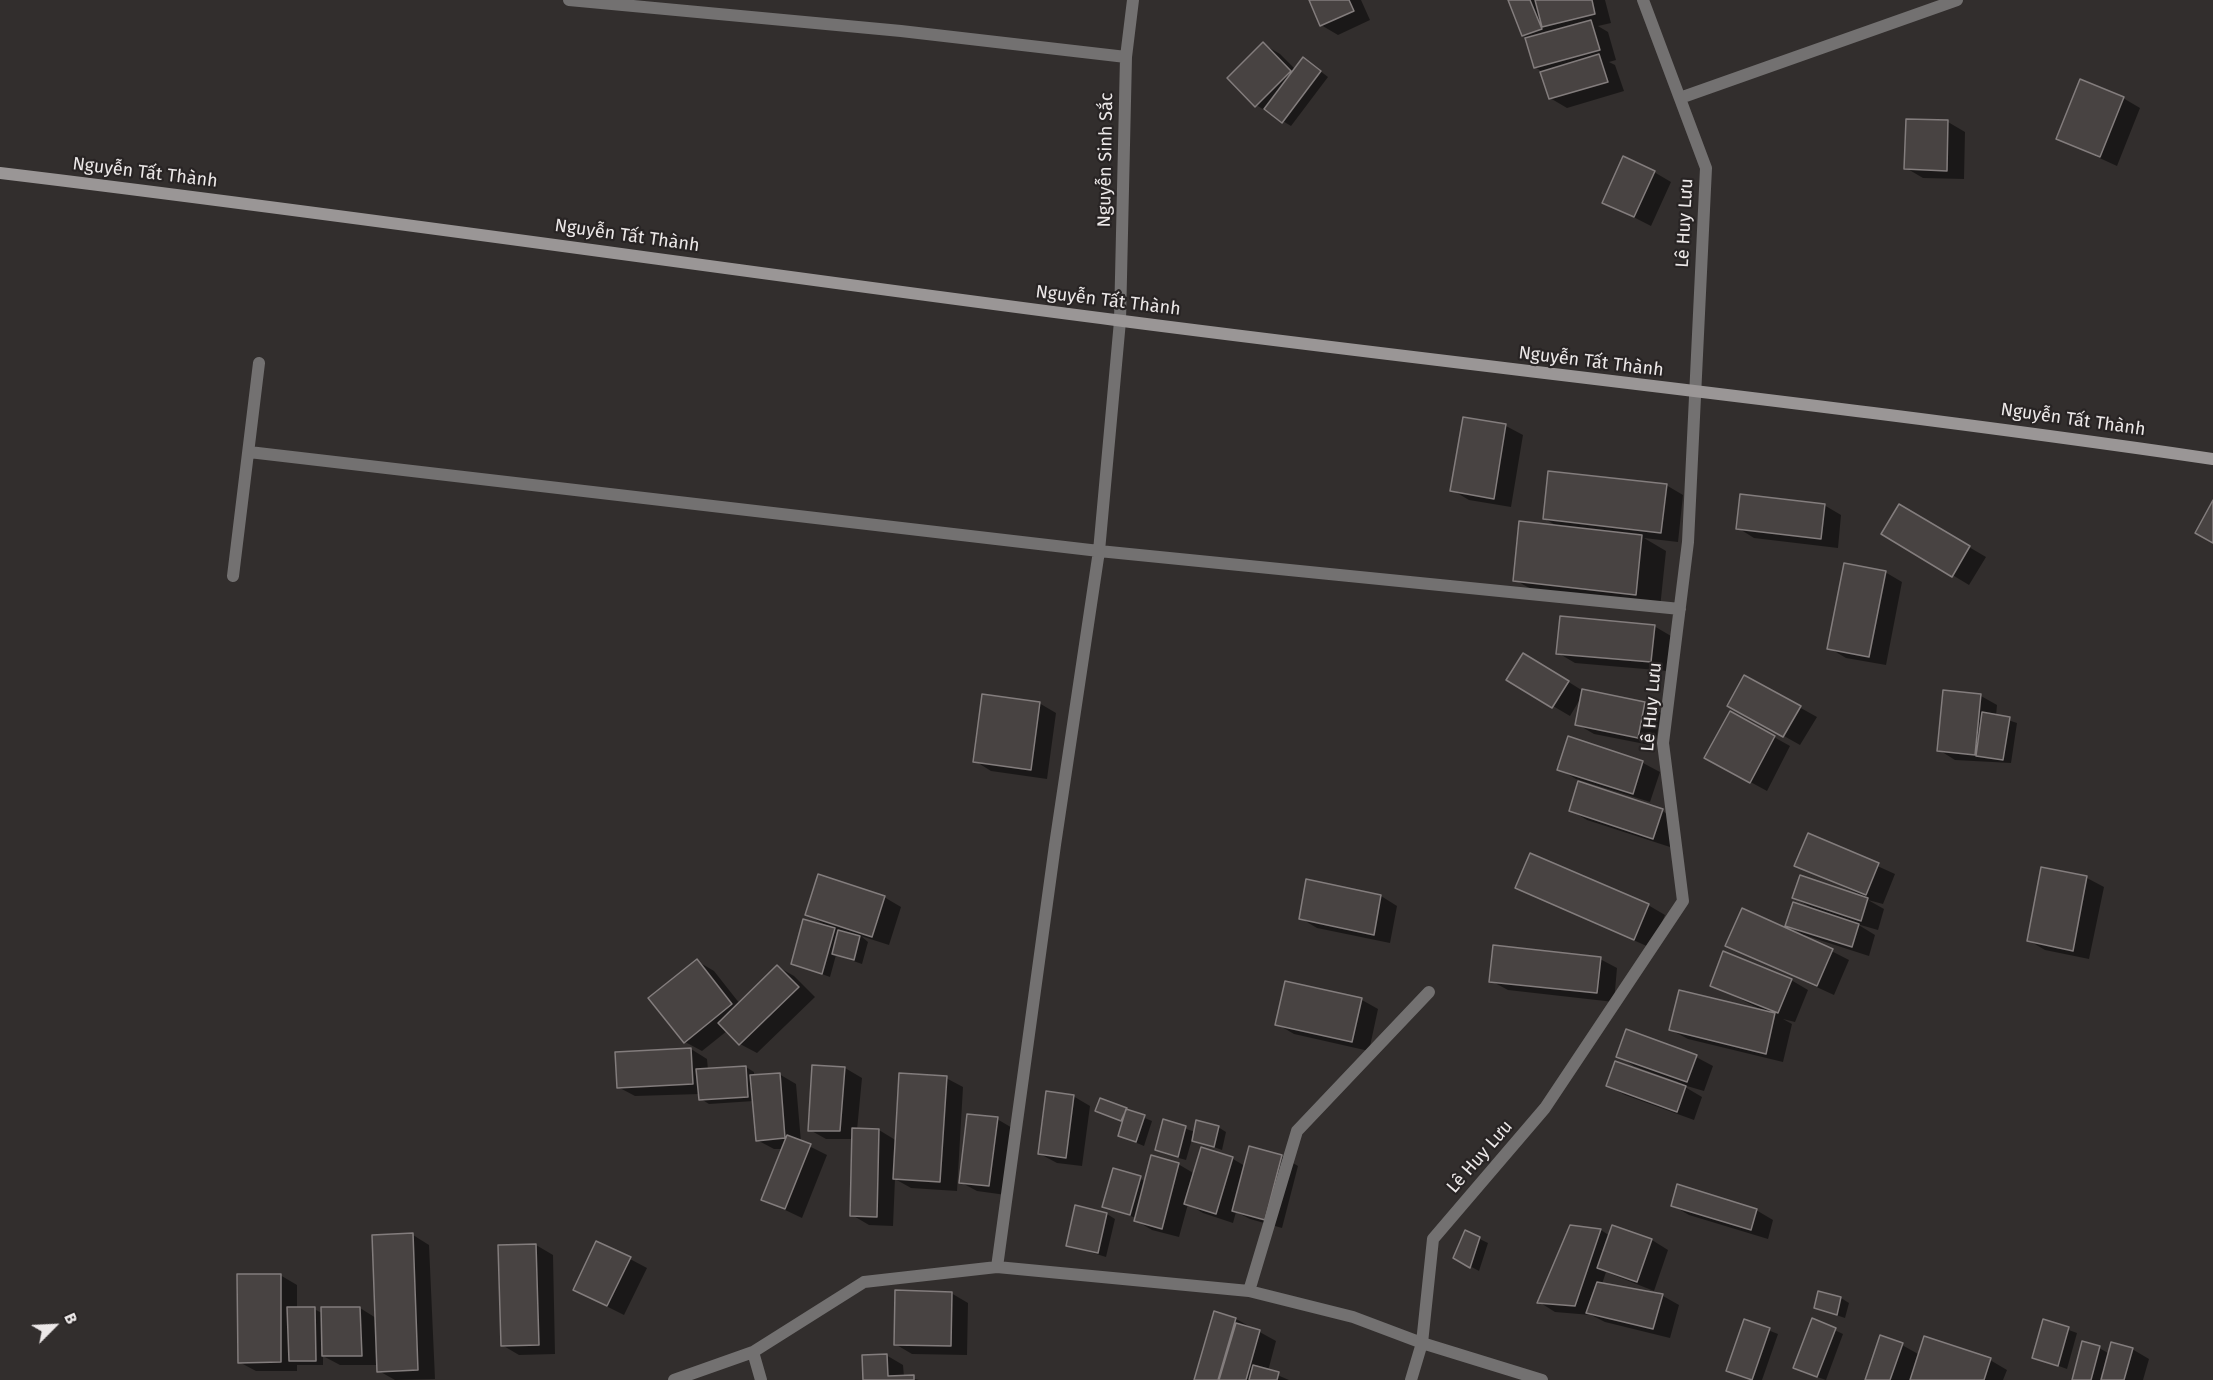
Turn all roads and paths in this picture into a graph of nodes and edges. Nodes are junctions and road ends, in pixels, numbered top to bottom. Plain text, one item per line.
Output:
1 (569, 0) edge
2 (1133, 0) edge
3 (1642, 0) edge
4 (1957, 0) edge
5 (1126, 57) junction
6 (1680, 98) junction
7 (0, 173) edge
8 (1120, 321) junction
9 (259, 363) dead end
10 (1694, 393) junction
11 (249, 452) junction
12 (2213, 459) edge
13 (1099, 551) junction
14 (233, 576) dead end
15 (1680, 609) junction
16 (1429, 993) dead end
17 (997, 1267) junction
18 (1249, 1291) junction
19 (1422, 1343) junction
20 (753, 1352) junction
21 (674, 1380) edge
22 (761, 1380) edge
23 (1411, 1380) edge
24 (1542, 1380) edge

1 - 5 street
2 - 5 street, Nguyễn Sinh Sắc
3 - 6 street, Lê Huy Lưu
4 - 6 street
5 - 8 street, Nguyễn Sinh Sắc
6 - 10 street, Lê Huy Lưu
7 - 8 main road, Nguyễn Tất Thành
8 - 10 main road, Nguyễn Tất Thành
8 - 13 street, Nguyễn Sinh Sắc
9 - 11 street
10 - 12 main road, Nguyễn Tất Thành
10 - 15 street, Lê Huy Lưu
11 - 13 street
11 - 14 street
13 - 15 street
13 - 17 street, Nguyễn Sinh Sắc
15 - 19 street, Lê Huy Lưu
16 - 18 street
17 - 18 street
17 - 20 street
18 - 19 street
19 - 23 street, Lê Huy Lưu
19 - 24 street
20 - 21 street
20 - 22 street

